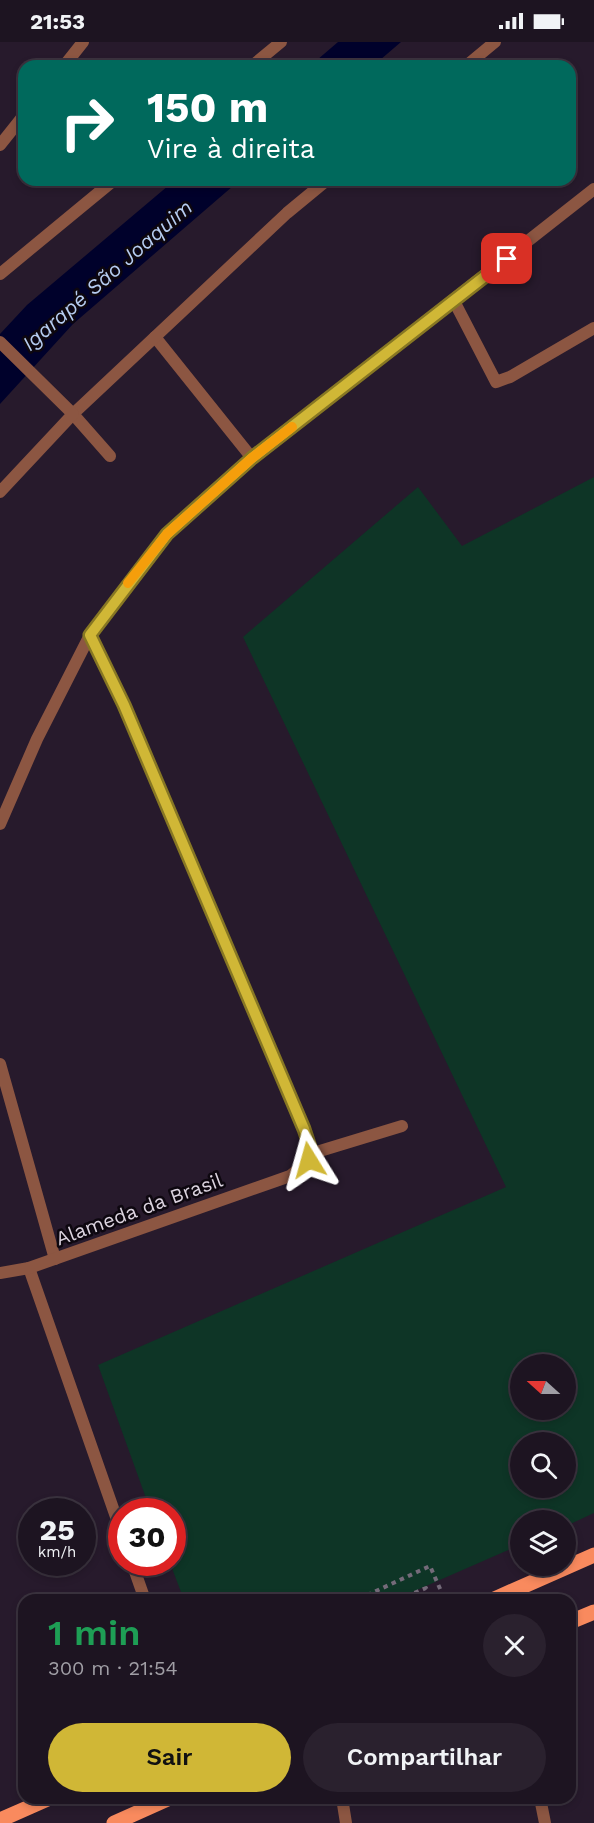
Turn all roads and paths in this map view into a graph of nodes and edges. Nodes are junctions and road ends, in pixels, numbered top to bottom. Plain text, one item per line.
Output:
1 (83, 42) edge
2 (281, 42) edge
3 (495, 42) edge
4 (68, 60) edge
5 (259, 60) edge
6 (473, 60) edge
7 (18, 122) edge
8 (0, 145) edge
9 (107, 186) edge
10 (320, 186) edge
11 (594, 189) edge
12 (0, 274) edge
13 (454, 301) junction
14 (594, 328) edge
15 (154, 338) junction
16 (0, 342) edge
17 (73, 414) junction
18 (110, 456) dead end
19 (252, 458) junction
20 (0, 492) edge
21 (90, 635) junction
22 (0, 824) edge
23 (0, 1064) edge
24 (402, 1126) dead end
25 (310, 1154) junction
26 (55, 1259) junction
27 (29, 1268) junction
28 (0, 1273) edge
29 (109, 1498) edge
30 (594, 1555) edge
31 (137, 1576) edge
32 (143, 1594) edge
33 (370, 1594) edge
34 (412, 1594) edge
35 (428, 1594) edge
36 (442, 1594) edge
37 (506, 1594) edge
38 (594, 1611) edge
39 (576, 1619) edge
40 (36, 1804) edge
41 (161, 1804) edge
42 (343, 1804) edge
43 (541, 1804) edge
44 (140, 1818) edge
45 (0, 1820) edge
46 (114, 1823) edge
47 (346, 1823) edge
48 (545, 1823) edge

1 - 4 street
2 - 5 street
3 - 6 street
7 - 8 street
9 - 12 street
10 - 15 street
11 - 13 street
13 - 14 street
13 - 19 street
15 - 17 street
15 - 19 street
16 - 17 street
17 - 18 street
17 - 20 street
19 - 21 street
21 - 22 street
21 - 25 street
23 - 26 street
24 - 25 street
25 - 26 street, Alameda da Brasil
26 - 27 street, Alameda da Brasil
27 - 28 street, Alameda da Brasil
27 - 29 street
30 - 37 main road
31 - 32 street
33 - 36 path
34 - 35 path
38 - 39 main road
40 - 45 main road
41 - 44 main road
42 - 47 street
43 - 48 street
44 - 46 main road

